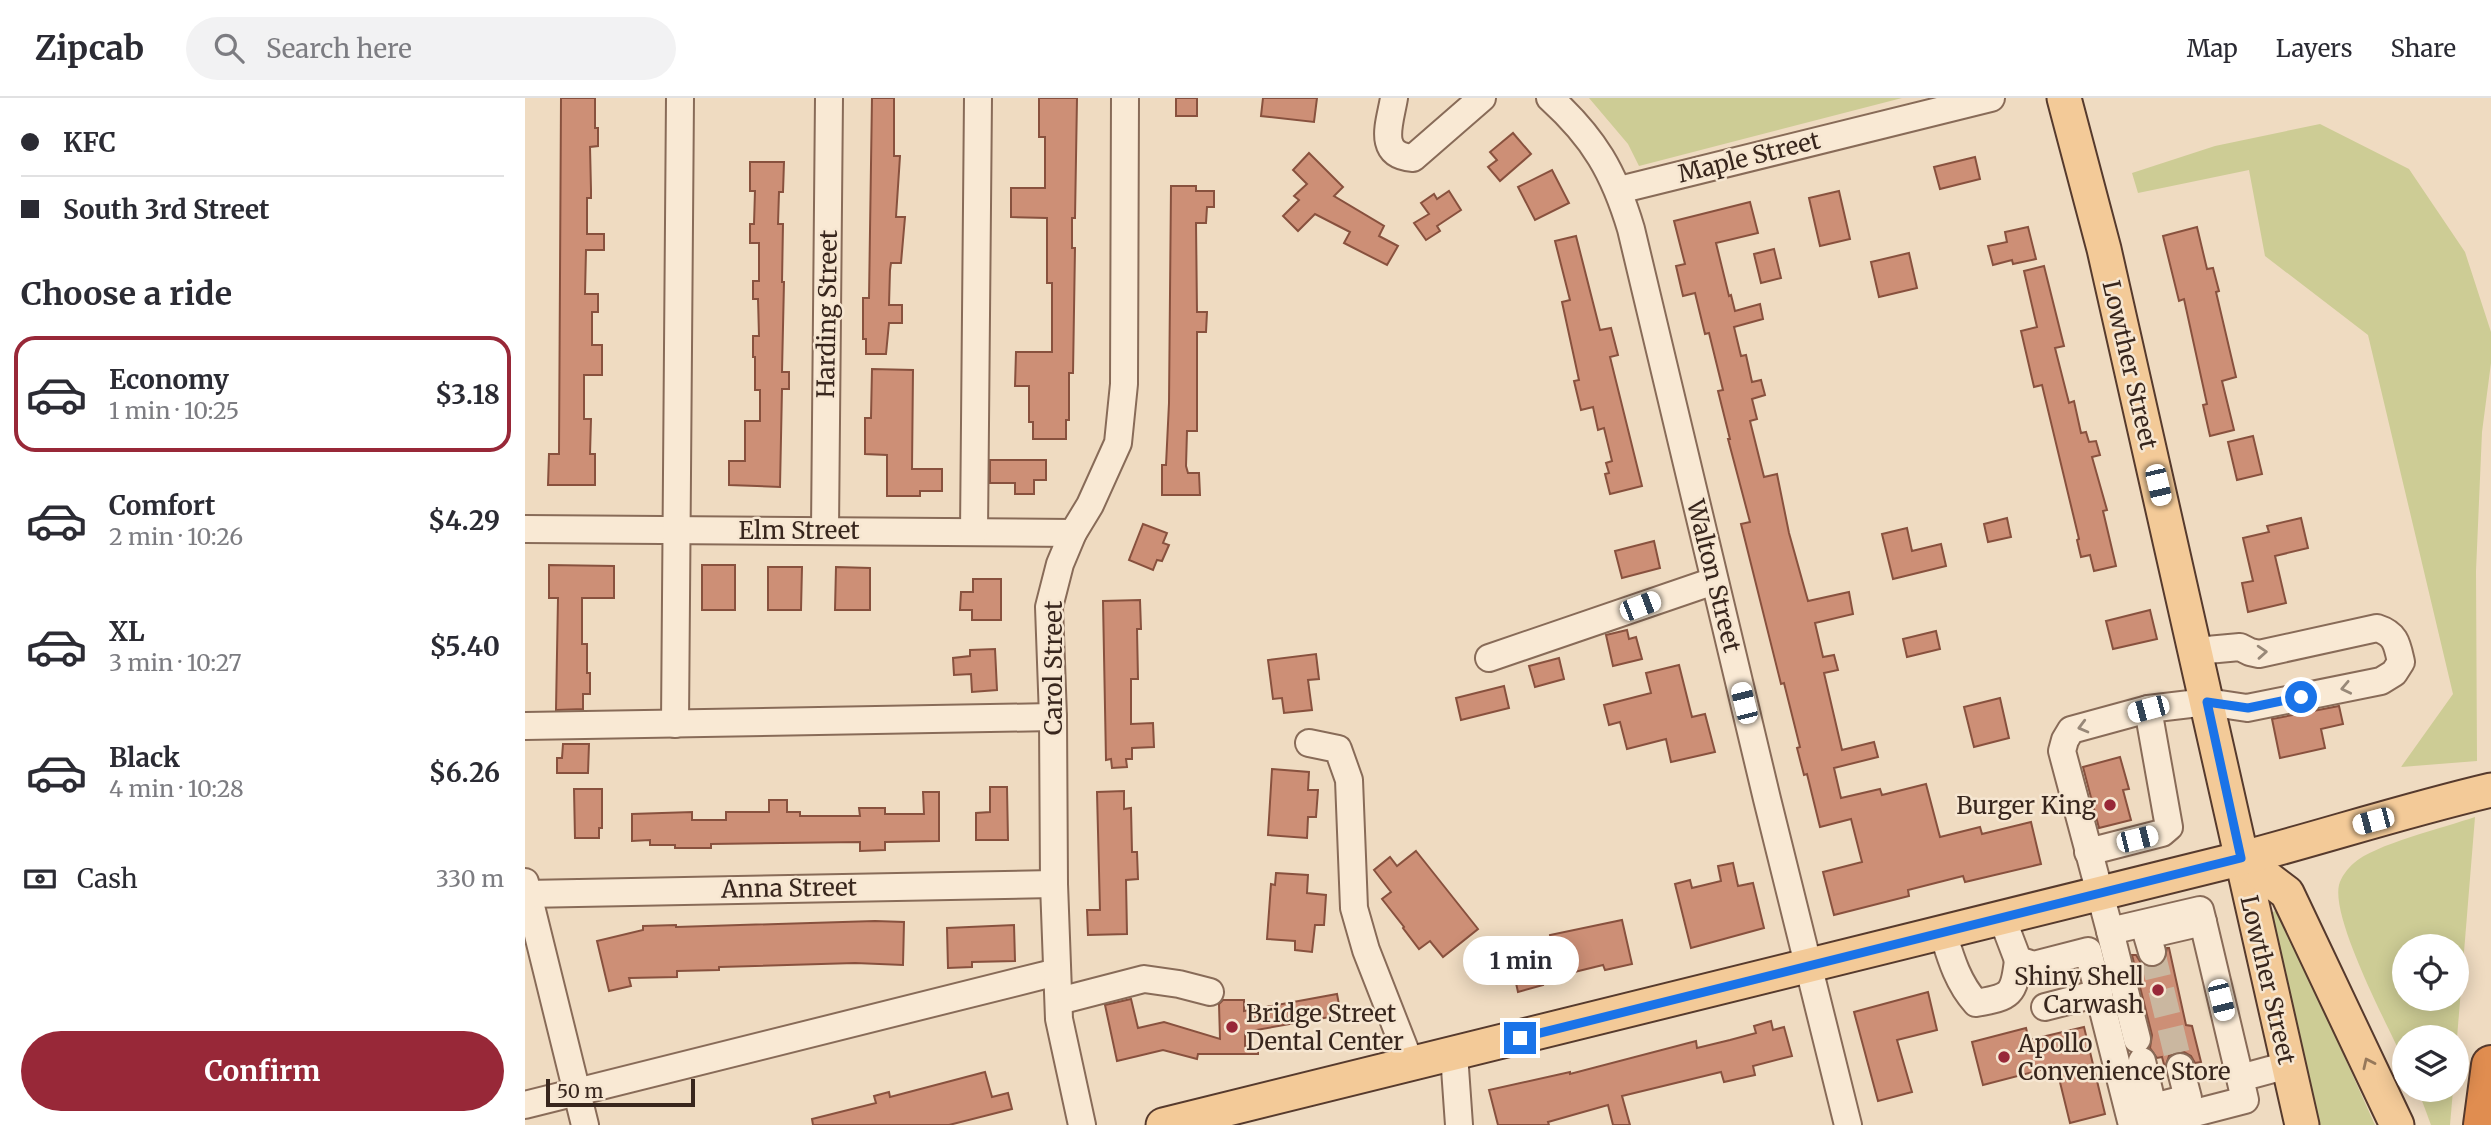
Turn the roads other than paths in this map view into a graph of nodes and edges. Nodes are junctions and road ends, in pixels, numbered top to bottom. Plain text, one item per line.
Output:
1 (680, 98) edge
2 (829, 98) edge
3 (978, 98) edge
4 (1125, 98) edge
5 (1394, 98) edge
6 (1482, 98) edge
7 (1550, 98) edge
8 (1991, 98) edge
9 (2064, 98) edge
10 (1619, 190) junction
11 (525, 529) edge
12 (677, 530) junction
13 (825, 530) junction
14 (974, 533) junction
15 (1073, 533) junction
16 (1714, 581) junction
17 (2196, 651) junction
18 (1489, 658) dead end
19 (2207, 702) junction
20 (2148, 709) junction
21 (1053, 717) junction
22 (675, 724) junction
23 (525, 726) edge
24 (1309, 743) dead end
25 (2491, 790) edge
26 (2088, 852) junction
27 (2241, 858) junction
28 (1053, 884) junction
29 (2099, 894) junction
30 (527, 897) edge
31 (2003, 918) junction
32 (2203, 922) junction
33 (2110, 931) junction
34 (1943, 933) junction
35 (2151, 952) dead end
36 (2018, 960) junction
37 (1810, 967) junction
38 (1057, 972) junction
39 (1210, 992) dead end
40 (2099, 993) junction
41 (1059, 1001) junction
42 (2045, 1007) dead end
43 (1454, 1054) junction
44 (1411, 1065) junction
45 (2288, 1065) junction
46 (2491, 1065) edge
47 (2180, 1067) tunnel mouth
48 (2243, 1089) junction
49 (577, 1092) junction
50 (525, 1105) edge
51 (1235, 1116) edge
52 (585, 1125) edge
53 (1082, 1125) edge
54 (1163, 1125) edge
55 (1458, 1125) edge
56 (1848, 1125) edge
57 (2132, 1125) edge
58 (2148, 1125) edge
59 (2302, 1125) edge
60 (2397, 1125) edge
61 (2483, 1125) edge

1 - 12 street
2 - 13 street, Harding Street
3 - 14 street
4 - 15 street, Carol Street
5 - 6 street
7 - 10 street
8 - 10 street, Maple Street
9 - 17 main road, Lowther Street
10 - 16 street, Walton Street
11 - 12 street, Elm Street
12 - 13 street, Elm Street
12 - 22 street
13 - 14 street, Elm Street
14 - 15 street, Elm Street
15 - 21 street, Carol Street
16 - 18 street
16 - 37 street, Walton Street
17 - 19 main road, Lowther Street
17 -> 19 street
19 - 20 street
19 - 27 main road, Lowther Street
20 - 26 street
20 -> 26 street
21 - 22 street
21 - 28 street, Carol Street
22 - 23 street
24 - 44 street
25 - 27 main road
26 - 29 street
27 - 29 main road
27 - 45 main road, Lowther Street
60 -> 27 main road
28 - 30 street, Anna Street
28 - 38 street, Carol Street
29 - 31 main road
29 - 33 street
30 - 49 street
31 - 34 main road
31 - 36 street
32 - 33 street
32 - 35 street
32 - 48 street
33 - 47 street
34 - 36 street
34 - 37 main road
36 - 40 street
37 - 43 main road
37 - 56 street, Walton Street
38 - 41 street, Carol Street
38 - 49 street
39 - 41 street
40 - 42 street
40 - 57 street
41 - 53 street, Carol Street
43 - 44 main road
43 - 55 street
44 - 51 main road
45 - 48 street
45 - 59 main road, Lowther Street
46 - 61 highway
48 - 58 street
49 - 50 street
49 - 52 street
51 - 54 main road

